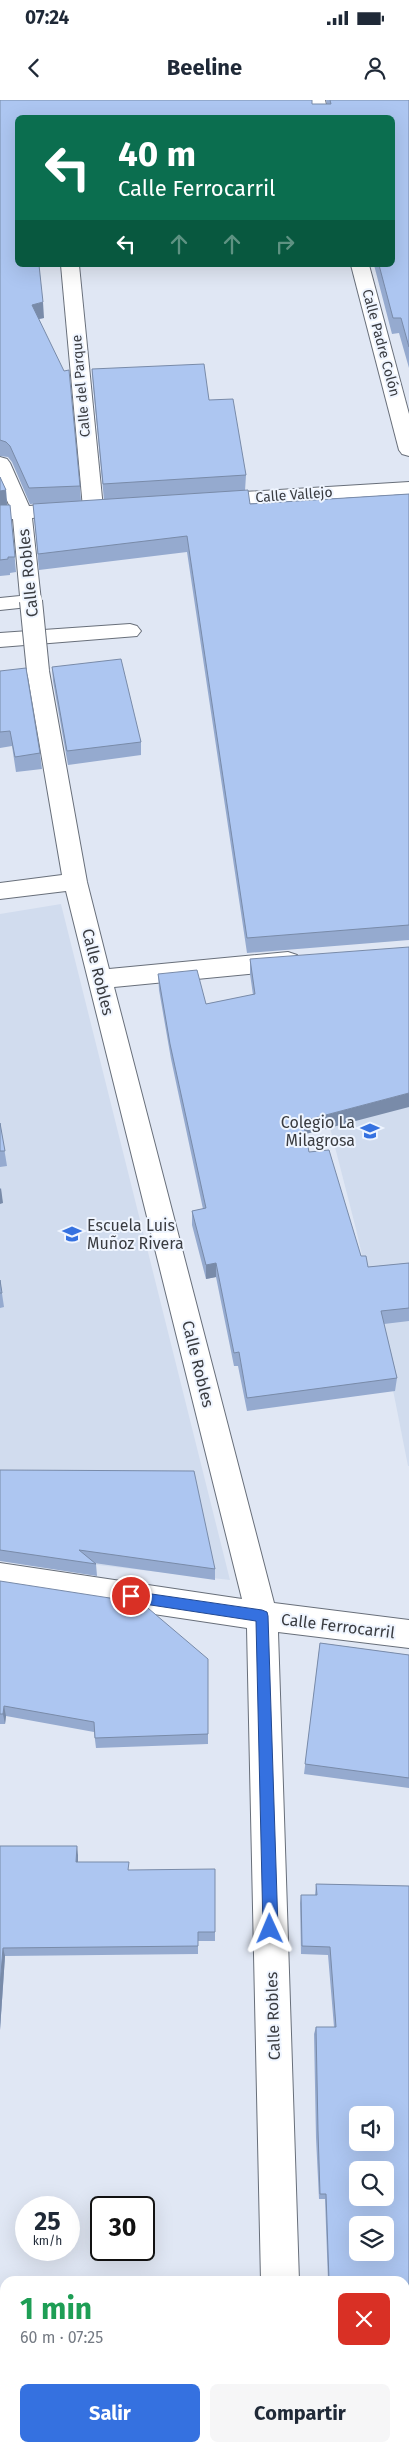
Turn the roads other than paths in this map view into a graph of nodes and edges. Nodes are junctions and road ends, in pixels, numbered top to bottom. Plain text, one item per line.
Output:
1 (317, 100) edge
2 (320, 115) edge
3 (70, 267) edge
4 (361, 267) edge
5 (409, 450) edge
6 (0, 463) edge
7 (409, 488) edge
8 (192, 502) edge
9 (113, 506) edge
10 (93, 508) junction
11 (22, 513) junction
12 (0, 514) edge
13 (31, 601) junction
14 (0, 604) edge
15 (130, 631) dead end
16 (0, 640) edge
17 (75, 882) junction
18 (0, 891) edge
19 (311, 959) edge
20 (99, 979) junction
21 (0, 1577) edge
22 (262, 1616) junction
23 (409, 1634) edge
24 (280, 2276) edge

1 - 2 street
3 - 10 street, Calle del Parque
4 - 5 street, Calle Padre Colón
6 - 11 street, Calle Robles
7 - 8 street, Calle Vallejo
9 - 10 street
10 - 11 street
11 - 12 street
11 - 13 street, Calle Robles
13 - 14 street
13 - 17 street, Calle Robles, bridge
15 - 16 street
17 - 18 street
17 - 20 street, Calle Robles
19 - 20 street
20 - 22 street, Calle Robles
21 - 22 street, Calle Ferrocarril
22 - 23 street, Calle Ferrocarril
22 - 24 street, Calle Robles

